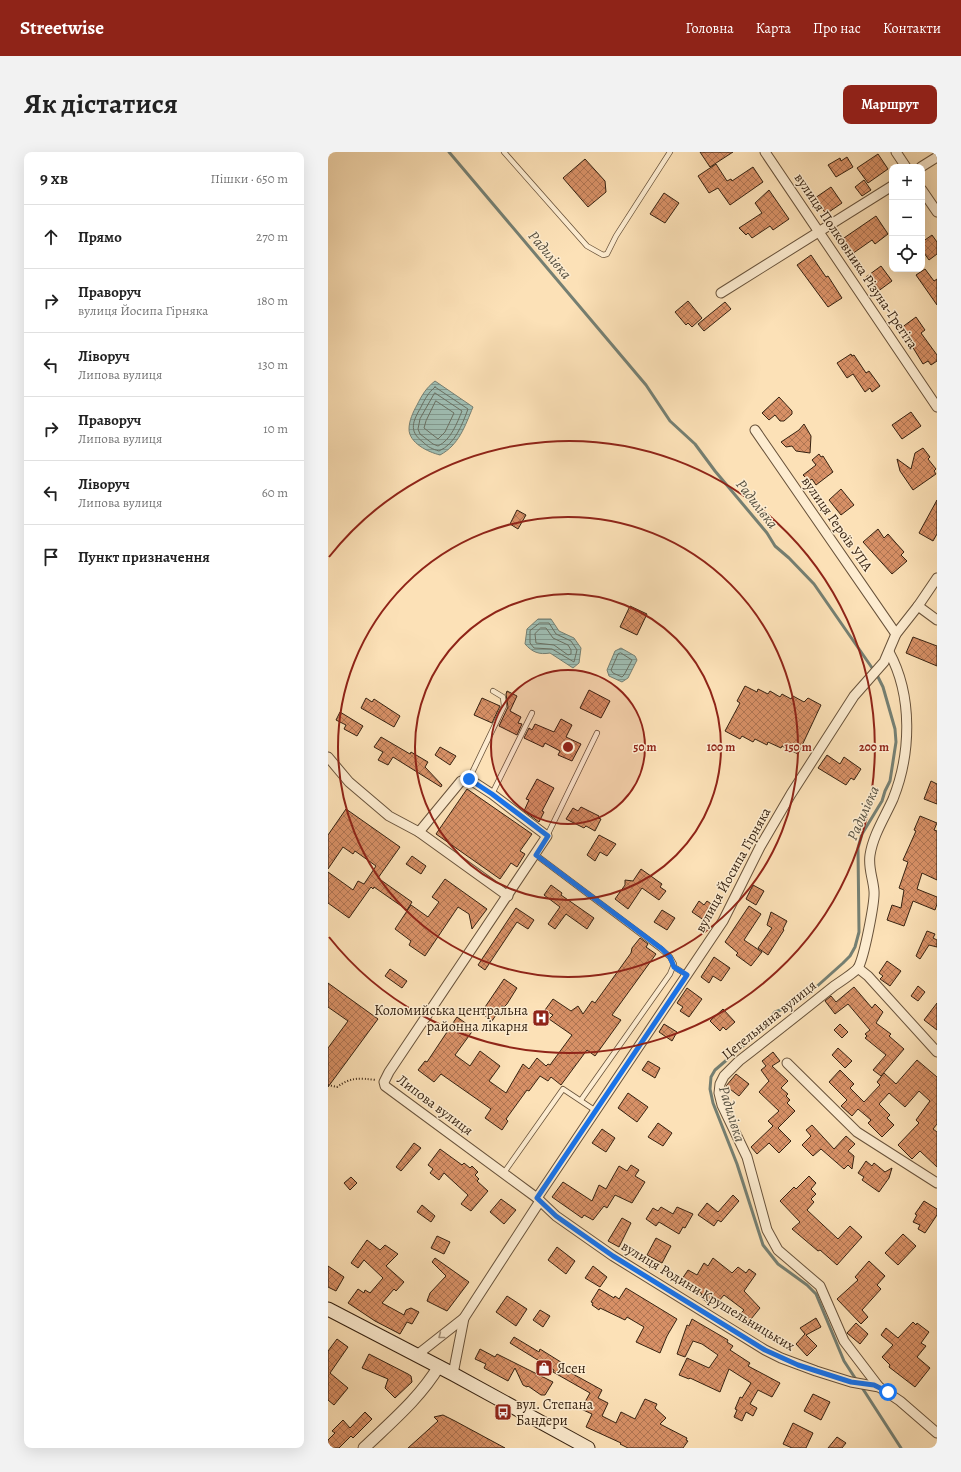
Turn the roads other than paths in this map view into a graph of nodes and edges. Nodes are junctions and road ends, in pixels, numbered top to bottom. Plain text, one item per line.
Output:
1 (504, 152) edge
2 (670, 152) edge
3 (765, 152) edge
4 (896, 152) edge
5 (937, 157) edge
6 (904, 164) edge
7 (925, 164) edge
8 (889, 188) edge
9 (925, 194) edge
10 (937, 212) edge
11 (820, 232) junction
12 (721, 293) dead end
13 (937, 407) edge
14 (755, 430) dead end
15 (937, 578) edge
16 (918, 606) junction
17 (937, 620) edge
18 (896, 634) junction
19 (889, 652) junction
20 (493, 691) dead end
21 (532, 713) dead end
22 (597, 733) dead end
23 (328, 757) edge
24 (469, 779) junction
25 (492, 794) junction
26 (419, 832) junction
27 (548, 836) junction
28 (536, 855) junction
29 (508, 896) junction
30 (674, 967) junction
31 (858, 968) junction
32 (687, 975) junction
33 (937, 1052) edge
34 (787, 1063) dead end
35 (581, 1100) junction
36 (596, 1111) junction
37 (504, 1174) junction
38 (937, 1183) edge
39 (538, 1200) junction
40 (328, 1309) edge
41 (464, 1318) junction
42 (417, 1355) junction
43 (439, 1366) junction
44 (453, 1374) junction
45 (878, 1387) junction
46 (937, 1433) edge
47 (364, 1448) edge
48 (588, 1448) edge

1 - 2 lane
3 - 11 street, вулиця Полковника Різуна-Грегіта
4 - 6 street
5 - 7 street
8 - 11 street
9 - 10 street
11 - 12 street
11 - 13 street, вулиця Полковника Різуна-Грегіта
14 - 18 street, вулиця Героїв УПА
15 - 16 street, вулиця Йосипа Гірняка
16 - 17 street
16 - 18 street, вулиця Йосипа Гірняка
18 - 19 street, вулиця Йосипа Гірняка
19 - 31 street
19 - 32 street, вулиця Йосипа Гірняка
20 - 24 lane
21 - 25 lane
22 - 27 lane, Липова вулиця
23 - 26 street
24 - 25 street
24 - 26 street
25 - 27 street
26 - 29 street
27 - 28 street, Липова вулиця
28 - 29 street, Липова вулиця
28 - 30 lane
29 - 37 street, Липова вулиця
30 - 32 lane
30 - 35 lane
31 - 33 street
31 - 45 street, Цегельняна вулиця
32 - 36 street, вулиця Йосипа Гірняка
34 - 38 street
35 - 36 lane
35 - 37 lane
36 - 39 street, вулиця Йосипа Гірняка
37 - 39 street, Липова вулиця
39 - 41 street, вулиця Йосипа Гірняка
39 - 45 street, вулиця Родини Крушельницьких
40 - 42 main road
41 -> 42 street
41 - 44 street
42 - 43 main road
43 - 44 main road
43 - 47 street
44 - 48 main road
45 - 46 street, вулиця Родини Крушельницьких

